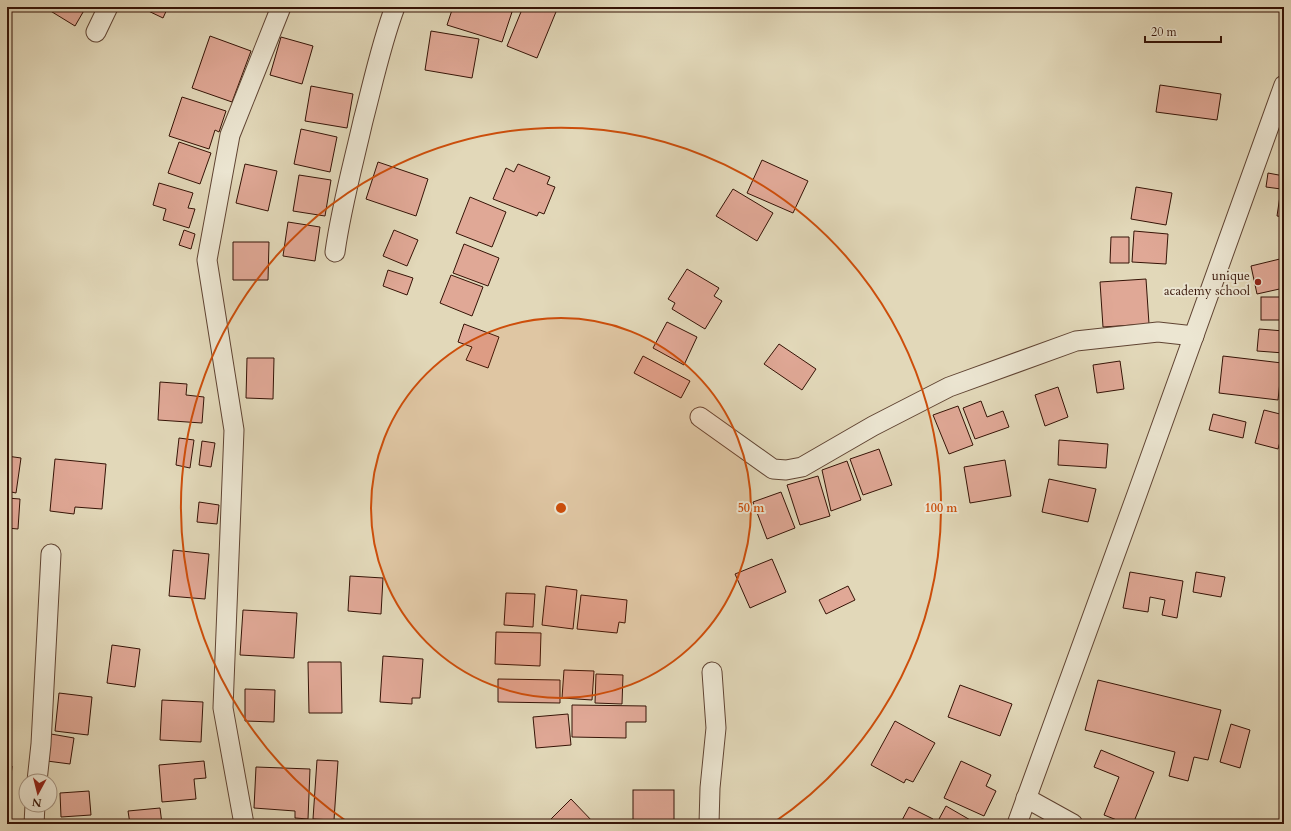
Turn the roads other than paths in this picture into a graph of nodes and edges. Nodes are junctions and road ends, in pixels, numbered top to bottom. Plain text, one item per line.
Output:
1 (108, 7) edge
2 (281, 7) edge
3 (394, 7) edge
4 (96, 32) dead end
5 (1284, 85) edge
6 (335, 252) dead end
7 (1194, 336) junction
8 (700, 417) dead end
9 (51, 554) dead end
10 (712, 672) dead end
11 (38, 773) edge
12 (1026, 798) junction
13 (35, 813) edge
14 (34, 824) edge
15 (244, 824) edge
16 (709, 824) edge
17 (1017, 824) edge
18 (1073, 824) edge

1 - 4 street
2 - 15 street
3 - 6 street
5 - 7 street
7 - 8 street
7 - 12 street
9 - 11 street
10 - 16 street
12 - 17 street
12 - 18 street
13 - 14 street

